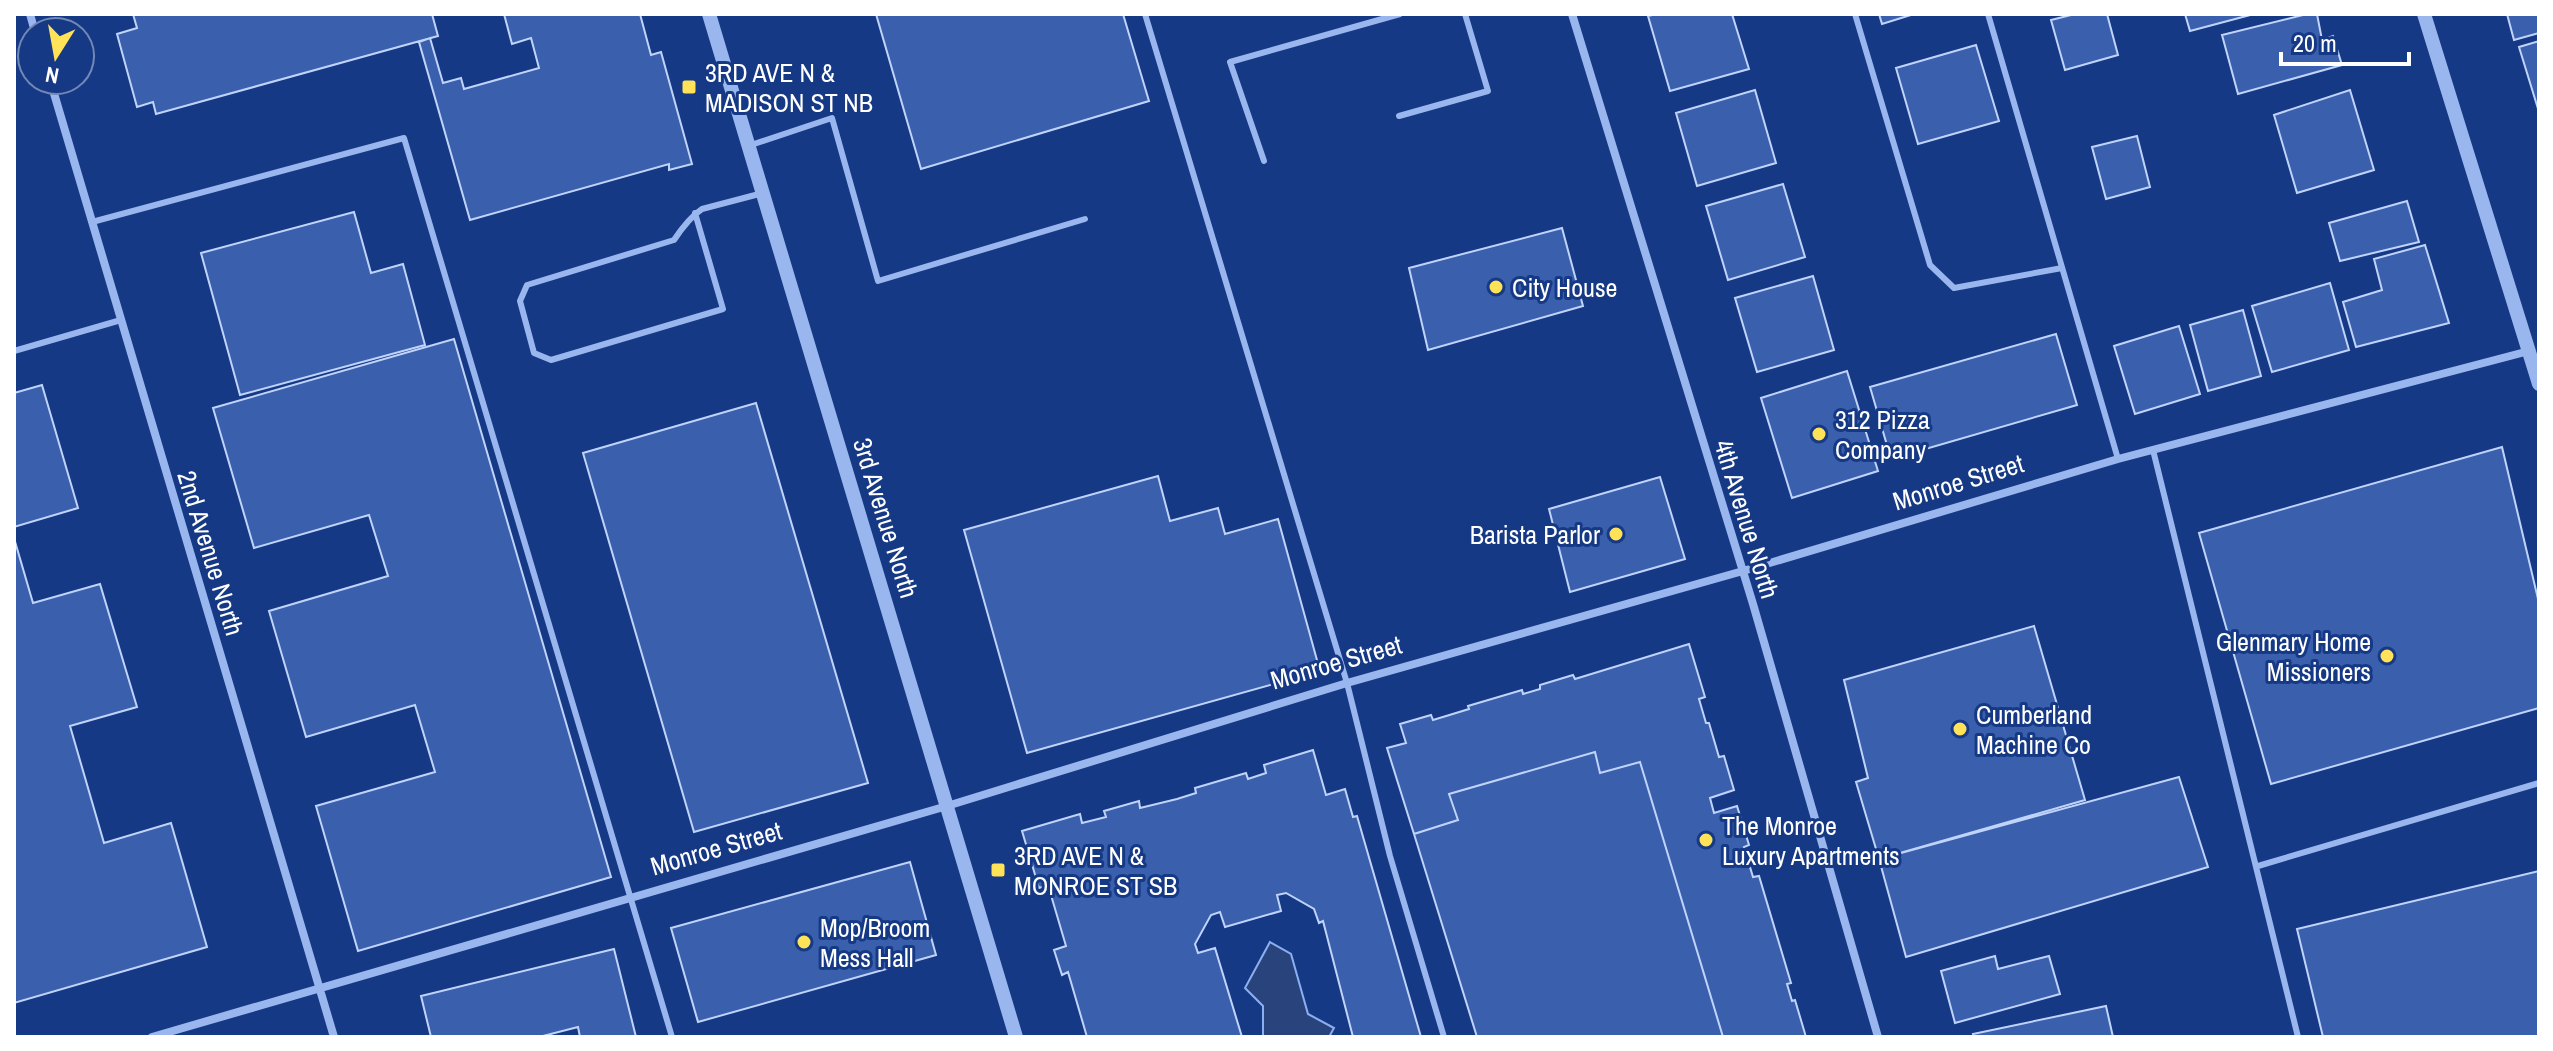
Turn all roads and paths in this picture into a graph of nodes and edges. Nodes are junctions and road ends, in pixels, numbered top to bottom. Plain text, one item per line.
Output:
1 (709, 14) edge
2 (1145, 14) edge
3 (1400, 14) edge
4 (1465, 14) edge
5 (1572, 14) edge
6 (1855, 14) edge
7 (1988, 14) edge
8 (2424, 14) edge
9 (55, 96) edge
10 (1399, 116) dead end
11 (748, 146) junction
12 (1264, 161) dead end
13 (763, 193) junction
14 (695, 213) junction
15 (1085, 219) dead end
16 (92, 222) junction
17 (2062, 268) junction
18 (121, 320) junction
19 (14, 351) edge
20 (2534, 351) edge
21 (2539, 384) edge
22 (2153, 450) junction
23 (2118, 459) junction
24 (1743, 571) junction
25 (1347, 683) junction
26 (2539, 783) edge
27 (947, 806) junction
28 (2258, 866) junction
29 (630, 898) junction
30 (320, 987) junction
31 (152, 1037) edge
32 (334, 1037) edge
33 (672, 1037) edge
34 (1016, 1037) edge
35 (1444, 1037) edge
36 (1878, 1037) edge
37 (2298, 1037) edge

1 - 11 street, 3rd Avenue North
2 - 25 lane
3 - 12 lane
4 - 10 lane
5 - 24 street, 4th Avenue North
6 - 17 lane
7 - 17 lane
8 - 20 street
9 - 16 street, 2nd Avenue North
11 - 13 street, 3rd Avenue North
11 - 15 lane
13 - 14 lane
13 - 27 street, 3rd Avenue North
14 - 14 lane
16 - 18 street, 2nd Avenue North
16 - 29 lane
17 - 23 lane
18 - 19 lane
18 - 30 street, 2nd Avenue North
20 - 21 street
20 - 22 street, Monroe Street
22 - 23 street, Monroe Street
22 - 28 lane
23 - 24 street, Monroe Street
24 - 25 street, Monroe Street
24 - 36 street, 4th Avenue North
25 - 27 street, Monroe Street
25 - 35 lane
26 - 28 lane
27 - 29 street, Monroe Street
27 - 34 street, 3rd Avenue North
28 - 37 lane
29 - 30 street, Monroe Street
29 - 33 lane
30 - 31 street, Monroe Street
30 - 32 street, 2nd Avenue North

